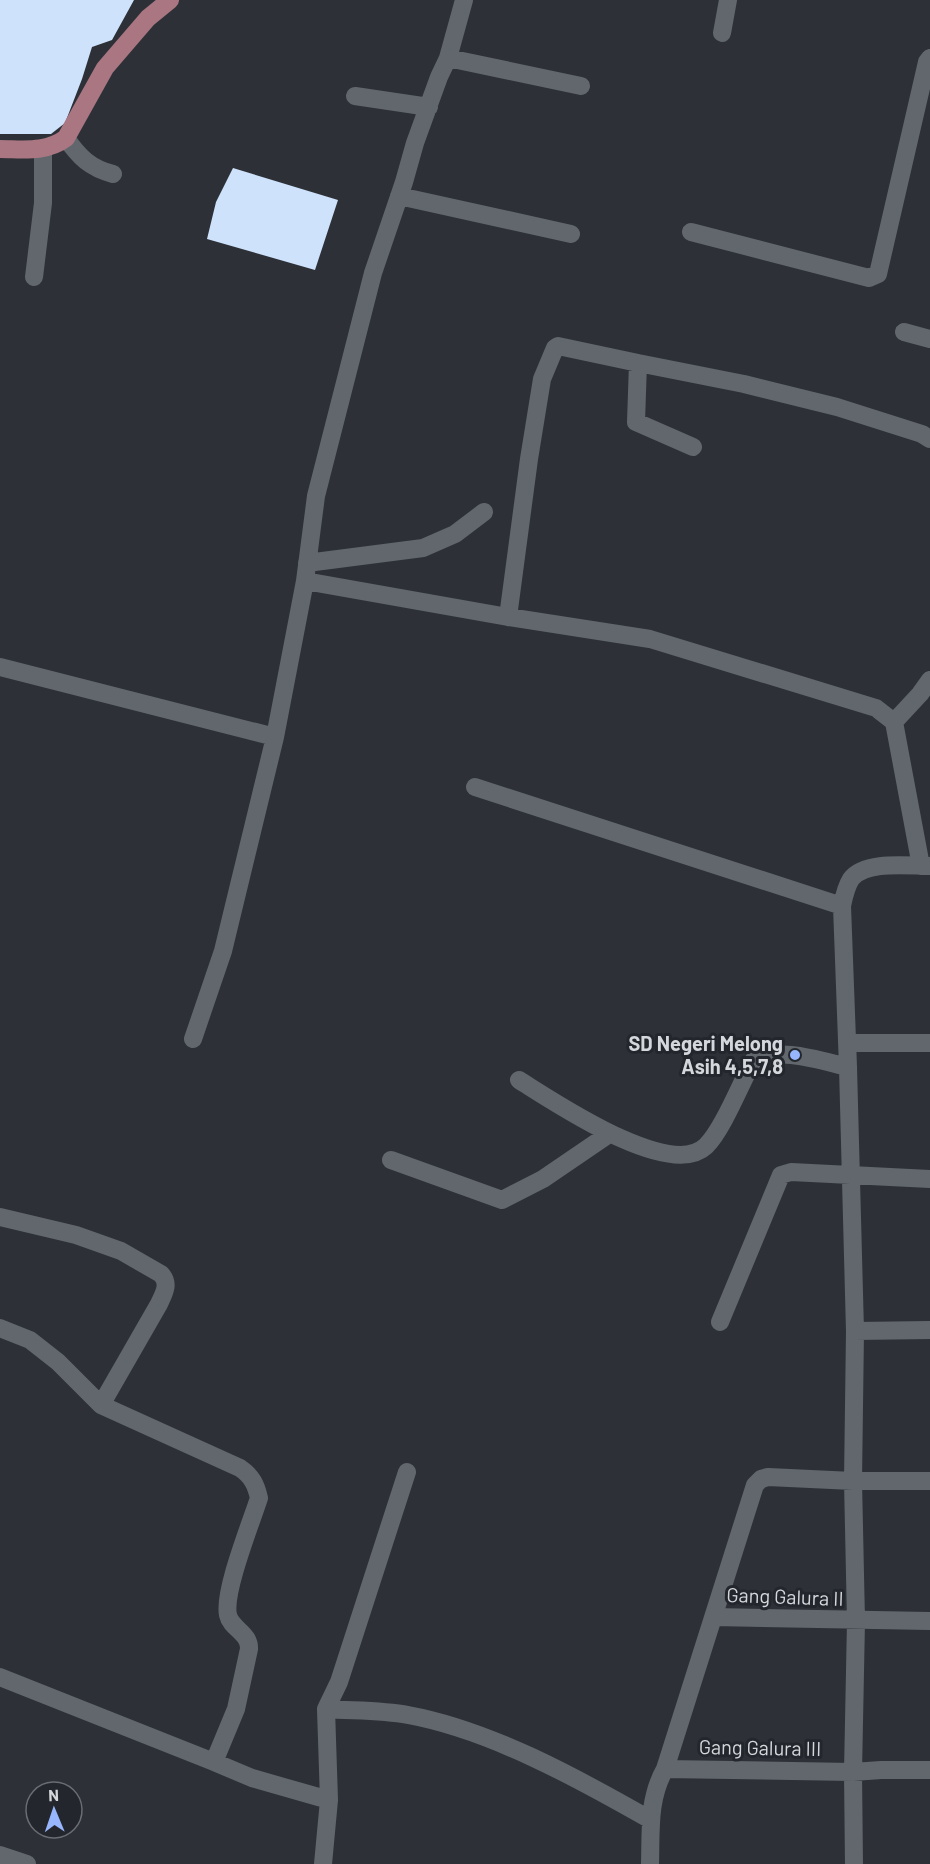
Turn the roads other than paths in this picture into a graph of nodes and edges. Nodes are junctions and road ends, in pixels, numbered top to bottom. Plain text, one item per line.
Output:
1 (170, 0) edge
2 (464, 0) edge
3 (728, 0) edge
4 (722, 33) dead end
5 (448, 58) junction
6 (930, 58) edge
7 (581, 86) dead end
8 (355, 96) dead end
9 (925, 100) edge
10 (429, 107) junction
11 (66, 138) junction
12 (0, 149) edge
13 (44, 149) junction
14 (113, 174) dead end
15 (399, 196) junction
16 (691, 232) dead end
17 (571, 234) dead end
18 (34, 278) dead end
19 (904, 332) dead end
20 (930, 339) edge
21 (638, 363) junction
22 (930, 439) edge
23 (693, 447) dead end
24 (484, 512) dead end
25 (306, 572) junction
26 (508, 618) junction
27 (0, 667) edge
28 (930, 680) edge
29 (894, 722) junction
30 (274, 737) junction
31 (475, 787) dead end
32 (925, 866) edge
33 (842, 906) junction
34 (193, 1039) dead end
35 (848, 1043) junction
36 (930, 1043) edge
37 (848, 1067) junction
38 (519, 1080) dead end
39 (609, 1134) junction
40 (391, 1160) dead end
41 (851, 1176) junction
42 (930, 1179) edge
43 (0, 1217) edge
44 (720, 1322) dead end
45 (0, 1328) edge
46 (930, 1330) edge
47 (855, 1331) junction
48 (101, 1405) junction
49 (407, 1472) dead end
50 (853, 1481) junction
51 (930, 1481) edge
52 (713, 1617) junction
53 (856, 1621) junction
54 (930, 1621) edge
55 (0, 1677) edge
56 (326, 1709) junction
57 (214, 1762) junction
58 (665, 1769) junction
59 (930, 1770) edge
60 (853, 1772) junction
61 (329, 1800) junction
62 (650, 1819) junction
63 (0, 1855) edge
64 (27, 1864) edge
65 (323, 1864) edge
66 (650, 1864) edge
67 (854, 1864) edge

1 - 11 main road
2 - 5 street
3 - 4 street
5 - 7 street
5 - 10 street
6 - 9 street
8 - 10 street
9 - 16 street
10 - 15 street
11 - 13 main road
11 - 14 street
12 - 13 main road
13 - 18 street
15 - 17 street
15 - 25 street
19 - 20 street
21 - 22 street
21 - 23 street
21 - 26 street
24 - 25 street
25 - 26 street
25 - 30 street
26 - 29 street
27 - 30 street
28 - 29 street
29 - 32 street
30 - 34 street
31 - 33 street
32 - 33 street
33 - 35 street
35 - 36 street
35 - 37 street
37 - 39 street
37 - 41 street
38 - 39 street
39 - 40 street
41 - 42 street
41 - 44 street
41 - 47 street
43 - 48 street
45 - 48 street
46 - 47 street
47 - 50 street
48 - 57 street
49 - 56 street
50 - 51 street
50 - 52 street
50 - 53 street
52 - 53 street, Gang Galura II
52 - 58 street
53 - 54 street, Gang Galura II
53 - 60 street
55 - 57 street
56 - 61 street
56 - 62 street
57 - 61 street
58 - 60 street, Gang Galura III
58 - 62 street
59 - 60 street, Gang Galura III
60 - 67 street
61 - 65 street
62 - 66 street
63 - 64 street

